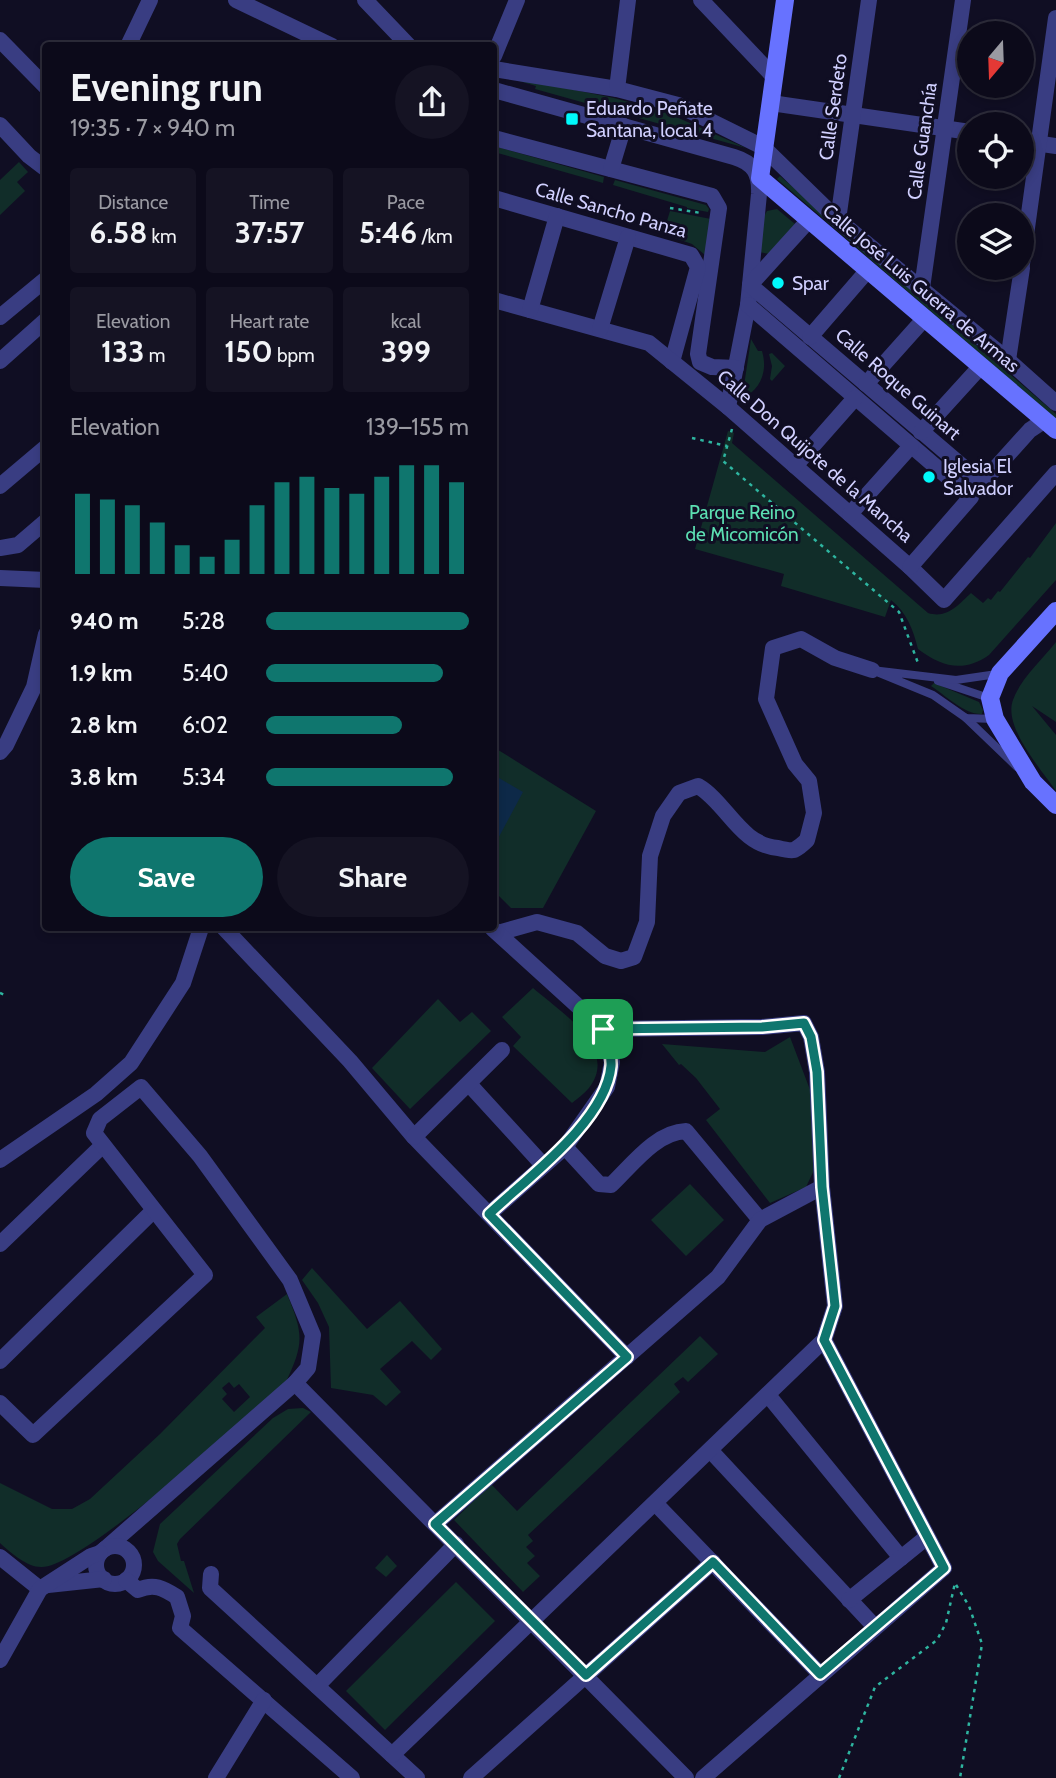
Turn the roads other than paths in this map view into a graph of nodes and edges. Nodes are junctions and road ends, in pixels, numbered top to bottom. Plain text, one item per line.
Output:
1 (150, 0) edge
2 (236, 0) edge
3 (365, 0) edge
4 (499, 0) edge
5 (628, 0) edge
6 (785, 0) edge
7 (869, 0) edge
8 (963, 0) edge
9 (703, 1) edge
10 (515, 3) edge
11 (1056, 18) edge
12 (0, 40) edge
13 (130, 42) edge
14 (324, 42) edge
15 (405, 42) edge
16 (497, 48) edge
17 (497, 69) edge
18 (774, 77) junction
19 (42, 83) edge
20 (1051, 87) edge
21 (617, 89) junction
22 (497, 91) edge
23 (771, 103) junction
24 (853, 116) junction
25 (0, 125) edge
26 (624, 126) junction
27 (945, 128) junction
28 (957, 130) edge
29 (497, 139) edge
30 (1034, 142) edge
31 (1039, 143) junction
32 (1056, 146) edge
33 (763, 147) junction
34 (42, 166) edge
35 (611, 169) junction
36 (760, 178) junction
37 (497, 199) edge
38 (1031, 203) edge
39 (557, 216) junction
40 (809, 220) junction
41 (838, 220) junction
42 (628, 237) junction
43 (868, 270) junction
44 (1020, 280) edge
45 (42, 282) edge
46 (750, 285) junction
47 (922, 288) junction
48 (497, 301) edge
49 (748, 306) junction
50 (530, 310) junction
51 (0, 317) edge
52 (925, 318) junction
53 (42, 324) edge
54 (600, 329) junction
55 (810, 337) junction
56 (1008, 360) junction
57 (0, 361) edge
58 (672, 362) junction
59 (981, 366) junction
60 (736, 368) junction
61 (866, 384) junction
62 (855, 398) junction
63 (1056, 403) edge
64 (735, 413) junction
65 (1051, 425) edge
66 (921, 432) junction
67 (911, 446) junction
68 (42, 450) edge
69 (795, 466) junction
70 (1056, 473) edge
71 (0, 486) edge
72 (850, 514) junction
73 (42, 524) edge
74 (0, 548) edge
75 (910, 567) junction
76 (0, 578) edge
77 (42, 580) edge
78 (1056, 611) edge
79 (42, 652) edge
80 (872, 670) junction
81 (1000, 673) junction
82 (922, 676) junction
83 (990, 698) junction
84 (966, 718) junction
85 (995, 719) junction
86 (0, 752) edge
87 (1033, 782) junction
88 (1056, 805) edge
89 (497, 930) edge
90 (200, 931) edge
91 (227, 931) edge
92 (496, 931) edge
93 (603, 1029) junction
94 (502, 1050) dead end
95 (469, 1083) junction
96 (414, 1137) junction
97 (103, 1145) junction
98 (565, 1147) junction
99 (0, 1160) edge
100 (543, 1166) junction
101 (822, 1187) junction
102 (153, 1211) junction
103 (489, 1214) junction
104 (760, 1220) junction
105 (0, 1244) edge
106 (824, 1340) junction
107 (627, 1357) junction
108 (0, 1361) edge
109 (295, 1383) junction
110 (768, 1395) junction
111 (0, 1403) edge
112 (710, 1450) junction
113 (656, 1503) junction
114 (150, 1512) junction
115 (435, 1524) junction
116 (927, 1536) junction
117 (456, 1544) junction
118 (103, 1551) junction
119 (131, 1554) junction
120 (0, 1557) edge
121 (901, 1558) junction
122 (713, 1562) junction
123 (211, 1574) dead end
124 (104, 1579) junction
125 (126, 1580) junction
126 (43, 1587) junction
127 (849, 1600) junction
128 (532, 1621) junction
129 (875, 1627) junction
130 (0, 1660) edge
131 (820, 1674) junction
132 (586, 1675) junction
133 (317, 1686) junction
134 (264, 1700) junction
135 (392, 1755) junction
136 (216, 1778) edge
137 (352, 1778) edge
138 (417, 1778) edge
139 (471, 1778) edge
140 (686, 1778) edge
141 (703, 1778) edge

1 - 13 street
2 - 14 street
3 - 15 street
4 - 10 street
5 - 21 street
6 - 18 street
7 - 24 street, Calle Serdeto
8 - 27 street, Calle Guanchía
9 - 18 street
10 - 16 street
11 - 20 street
12 - 19 street
17 - 21 street
18 - 23 street
20 - 31 street
21 - 33 street
22 - 26 street
23 - 24 street
23 - 33 street
24 - 27 street
24 - 41 street, Calle Serdeto
25 - 34 street
26 - 35 street
26 - 36 street
27 - 28 street
27 - 47 street, Calle Guanchía
29 - 35 street
30 - 31 street
31 - 32 street
31 - 38 street
33 - 36 street
33 - 41 street
35 - 60 street
36 - 40 street, Calle José Luis Guerra de Armas
36 - 46 street
37 - 39 street, Calle Sancho Panza
39 - 42 street, Calle Sancho Panza
39 - 50 street
40 - 43 street, Calle José Luis Guerra de Armas
40 - 46 street
41 - 47 street
42 - 54 street
42 - 58 street, Calle Sancho Panza
43 - 52 street, Calle José Luis Guerra de Armas
43 - 55 street
44 - 56 street
45 - 51 street
46 - 49 street
46 - 55 street, Calle Roque Guinart
47 - 56 street
48 - 50 street, Calle Don Quijote de la Mancha
49 - 60 street
49 - 62 street
50 - 54 street, Calle Don Quijote de la Mancha
52 - 59 street, Calle José Luis Guerra de Armas
52 - 61 street
53 - 57 street
54 - 58 street, Calle Don Quijote de la Mancha
55 - 61 street, Calle Roque Guinart
56 - 63 street
58 - 64 street, Calle Don Quijote de la Mancha
59 - 65 street, Calle José Luis Guerra de Armas
59 - 66 street
60 - 64 street
61 - 66 street, Calle Roque Guinart
62 - 67 street
62 - 69 street
64 - 69 street, Calle Don Quijote de la Mancha
65 - 66 street, Calle Roque Guinart
67 - 72 street
67 - 75 street
68 - 71 street
69 - 72 street, Calle Don Quijote de la Mancha
70 - 75 street, Calle Don Quijote de la Mancha
72 - 75 street, Calle Don Quijote de la Mancha
73 - 74 street
76 - 77 street
78 - 81 street
79 - 86 street
80 - 82 lane
80 - 84 lane
80 - 89 street
81 - 82 lane
81 - 83 street
82 - 83 lane
83 - 85 street
84 - 85 lane
84 - 87 lane
85 - 87 street
87 - 88 street
90 - 99 street
91 - 96 street
92 - 93 street
93 - 98 street
93 - 101 street
94 - 95 street
95 - 96 street
95 - 100 street
96 - 103 street
97 - 102 street
97 - 105 street
97 - 109 street
98 - 100 street
98 - 104 street
100 - 103 street
101 - 104 street
101 - 106 street
102 - 108 street
102 - 111 street
103 - 107 street
104 - 107 street
106 - 110 street
106 - 116 street
107 - 115 street
109 - 114 street
109 - 115 street
110 - 112 street
110 - 121 street
112 - 113 street
112 - 127 street
113 - 122 street
113 - 128 street
114 - 118 street
114 - 119 street
115 - 117 street
116 - 121 street
116 - 129 street
117 - 128 street
117 - 133 street
118 - 119 street
118 - 124 street
118 - 126 street
119 - 125 street
120 - 126 street
121 - 127 street
122 - 131 street
122 - 132 street
123 - 133 street
124 - 125 street
124 - 126 street
125 - 134 street
126 - 130 street
127 - 129 street
128 - 132 street
128 - 135 street
129 - 131 street
131 - 141 street
132 - 139 street
132 - 140 street
133 - 135 street
134 - 136 street
134 - 137 street
135 - 138 street

